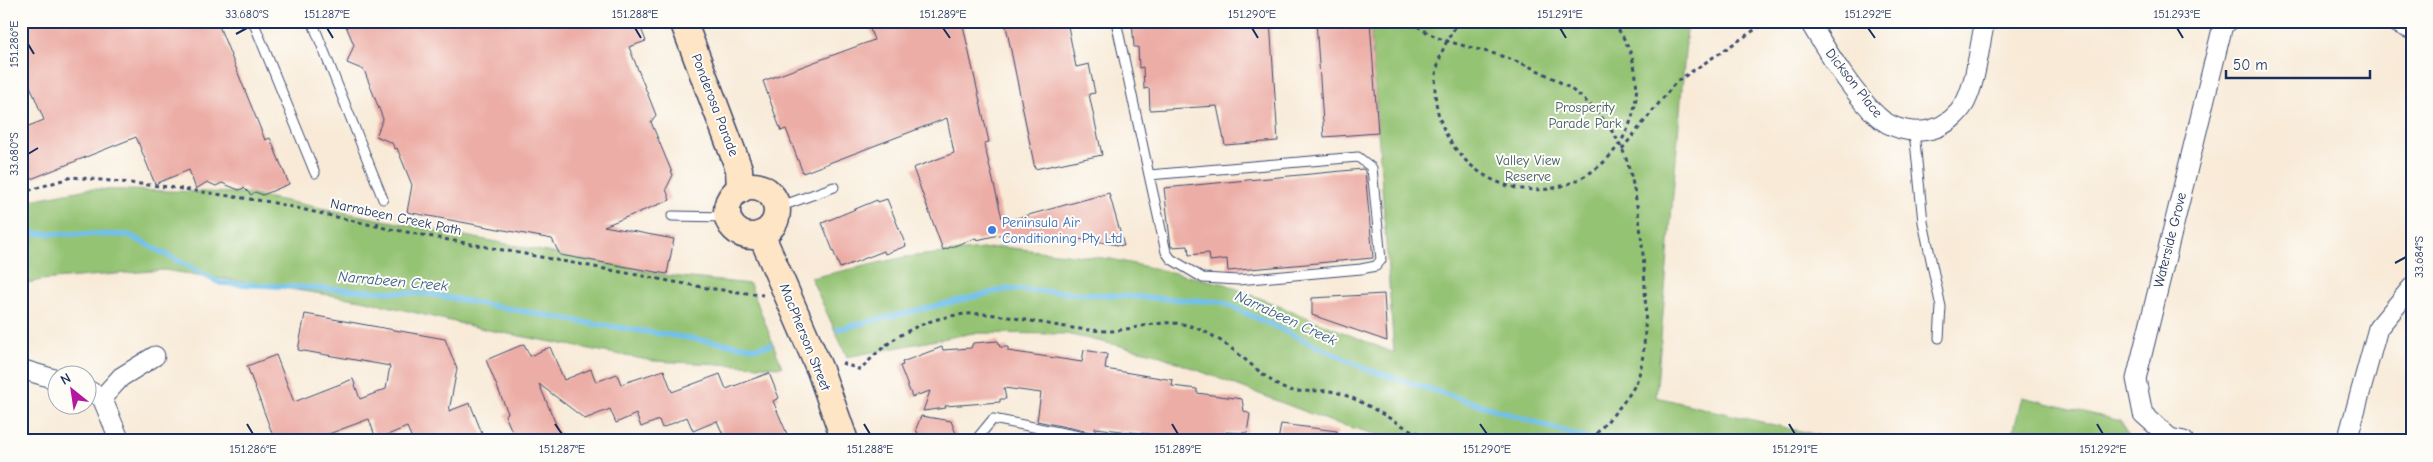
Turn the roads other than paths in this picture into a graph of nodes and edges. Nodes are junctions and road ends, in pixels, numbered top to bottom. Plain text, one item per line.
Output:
1 (253, 21) edge
2 (312, 21) edge
3 (683, 21) edge
4 (1116, 21) edge
5 (1809, 21) edge
6 (1985, 21) edge
7 (2229, 21) edge
8 (2393, 21) edge
9 (2412, 30) edge
10 (1914, 131) junction
11 (315, 173) dead end
12 (1149, 175) junction
13 (834, 187) dead end
14 (740, 190) junction
15 (383, 199) dead end
16 (776, 208) junction
17 (672, 216) dead end
18 (728, 217) junction
19 (761, 234) junction
20 (2412, 287) edge
21 (1939, 338) dead end
22 (155, 356) dead end
23 (21, 369) edge
24 (48, 377) edge
25 (98, 392) edge
26 (98, 400) edge
27 (120, 441) edge
28 (845, 441) edge
29 (980, 441) edge
30 (1104, 441) edge
31 (2184, 441) edge
32 (2347, 441) edge

1 - 11 lane
2 - 15 lane
3 - 14 street, Ponderosa Parade
4 - 12 lane
5 - 10 street, Dickson Place
6 - 10 street, Dickson Place
7 - 31 street, Waterside Grove
8 - 9 street
10 - 21 lane
12 - 12 lane
13 - 16 lane
14 - 16 street
14 - 18 street
16 - 19 street
17 - 18 lane
18 - 19 street
19 - 28 street, MacPherson Street
20 - 32 street
22 - 25 street
23 - 24 street
26 - 27 street
29 - 30 lane

